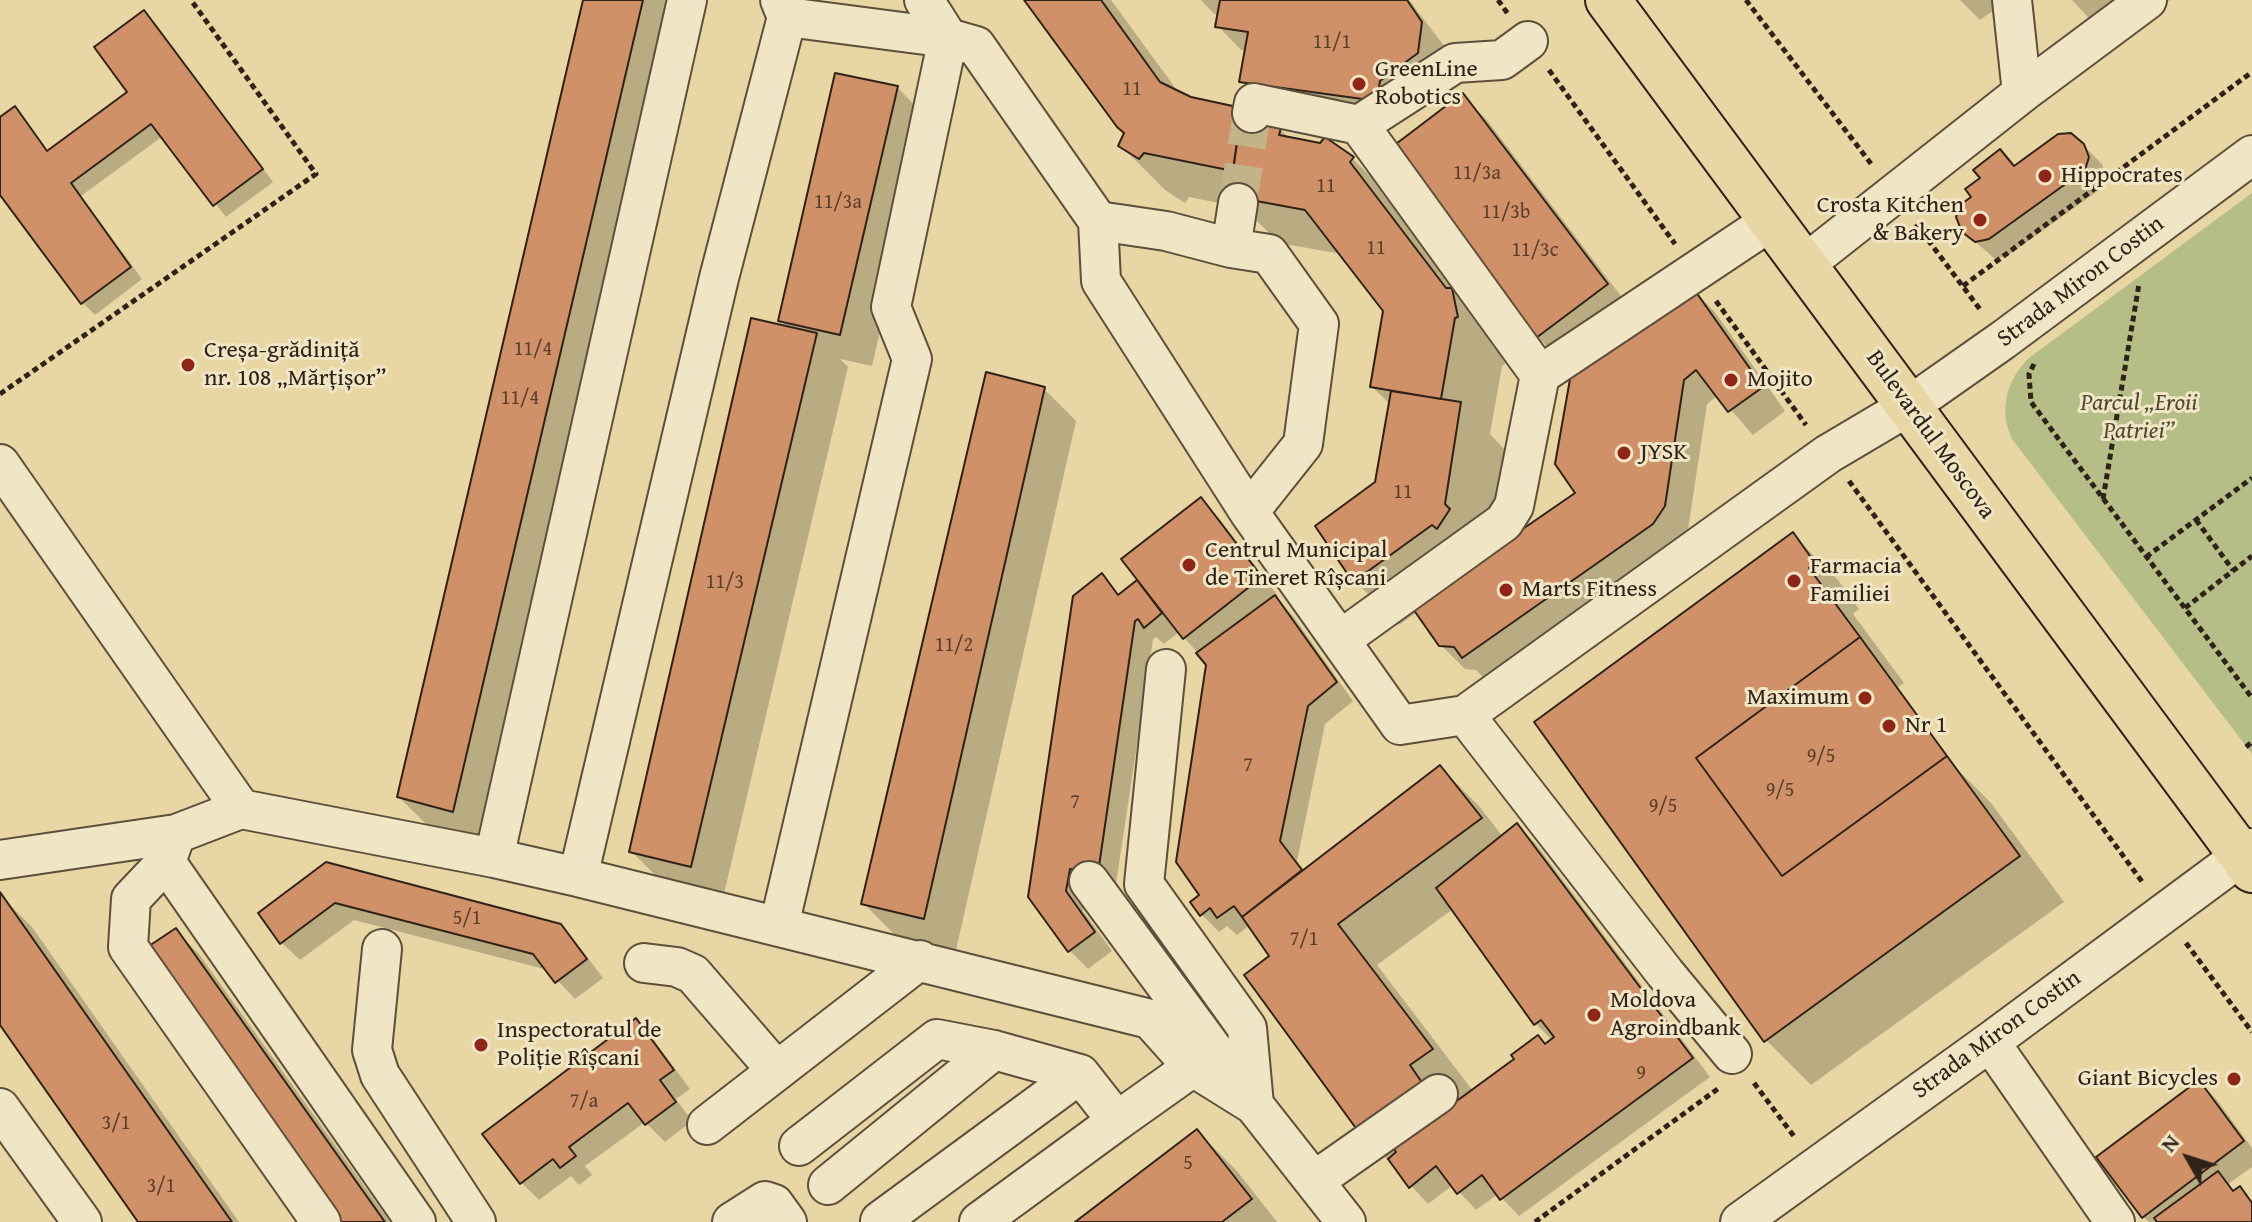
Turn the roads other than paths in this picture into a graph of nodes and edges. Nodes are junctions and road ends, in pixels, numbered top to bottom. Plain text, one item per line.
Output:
1 (687, 0) edge
2 (924, 0) edge
3 (1608, 0) edge
4 (2012, 0) edge
5 (2147, 0) edge
6 (784, 8) edge
7 (948, 38) junction
8 (1528, 41) road end
9 (2022, 93) junction
10 (1252, 113) dead end
11 (1359, 125) junction
12 (2252, 155) edge
13 (1238, 203) tunnel mouth
14 (1098, 221) junction
15 (1771, 221) junction
16 (1231, 248) junction
17 (1804, 265) junction
18 (1540, 375) junction
19 (1909, 406) junction
20 (0, 464) edge
21 (1249, 512) junction
22 (1340, 640) junction
23 (1166, 669) dead end
24 (1465, 715) junction
25 (241, 809) junction
26 (171, 848) junction
27 (494, 858) junction
28 (2248, 858) edge
29 (0, 860) edge
30 (578, 877) junction
31 (1089, 881) dead end
32 (779, 926) junction
33 (382, 949) dead end
34 (920, 960) junction
35 (644, 963) dead end
36 (1990, 1042) junction
37 (994, 1050) junction
38 (1193, 1067) junction
39 (777, 1071) junction
40 (1739, 1071) road end
41 (1080, 1074) junction
42 (1438, 1094) dead end
43 (1254, 1105) junction
44 (0, 1108) edge
45 (1117, 1121) junction
46 (707, 1125) dead end
47 (799, 1146) dead end
48 (1314, 1181) junction
49 (828, 1185) dead end
50 (880, 1221) edge
51 (82, 1222) edge
52 (321, 1222) edge
53 (416, 1222) edge
54 (476, 1222) edge
55 (732, 1222) edge
56 (787, 1222) edge
57 (979, 1222) edge
58 (1346, 1222) edge
59 (1740, 1222) edge
60 (2115, 1222) edge

1 - 27 street
2 - 7 street
3 - 15 main road, Bulevardul Moscova
4 - 9 street
5 - 9 street
6 - 7 street
6 - 30 street
7 - 14 street
7 - 32 street
8 - 11 street
9 - 17 street
10 - 11 street
11 - 18 street
12 - 19 street, Strada Miron Costin
13 - 16 street
14 - 16 street
14 - 21 street
15 - 17 main road, Bulevardul Moscova
15 - 18 street
16 - 21 street
17 - 19 main road, Bulevardul Moscova
18 - 22 street
19 - 24 street, Strada Miron Costin
19 - 28 main road, Bulevardul Moscova
20 - 25 street
21 - 22 street
22 - 24 street
23 - 43 street
24 - 40 street
25 - 26 street
25 - 27 street
26 - 29 street
26 - 52 street
26 - 53 street
27 - 30 street
28 - 36 street, Strada Miron Costin
30 - 32 street
31 - 43 street
32 - 34 street
33 - 54 street
34 - 38 street
34 - 39 street
35 - 39 street
36 - 59 street, Strada Miron Costin
36 - 60 street
37 - 41 street
37 - 47 street
37 - 49 street
38 - 43 street
38 - 45 street
39 - 46 street
41 - 45 street
41 - 50 street
42 - 48 street
43 - 48 street
44 - 51 street
45 - 57 street
48 - 58 street
55 - 56 street

